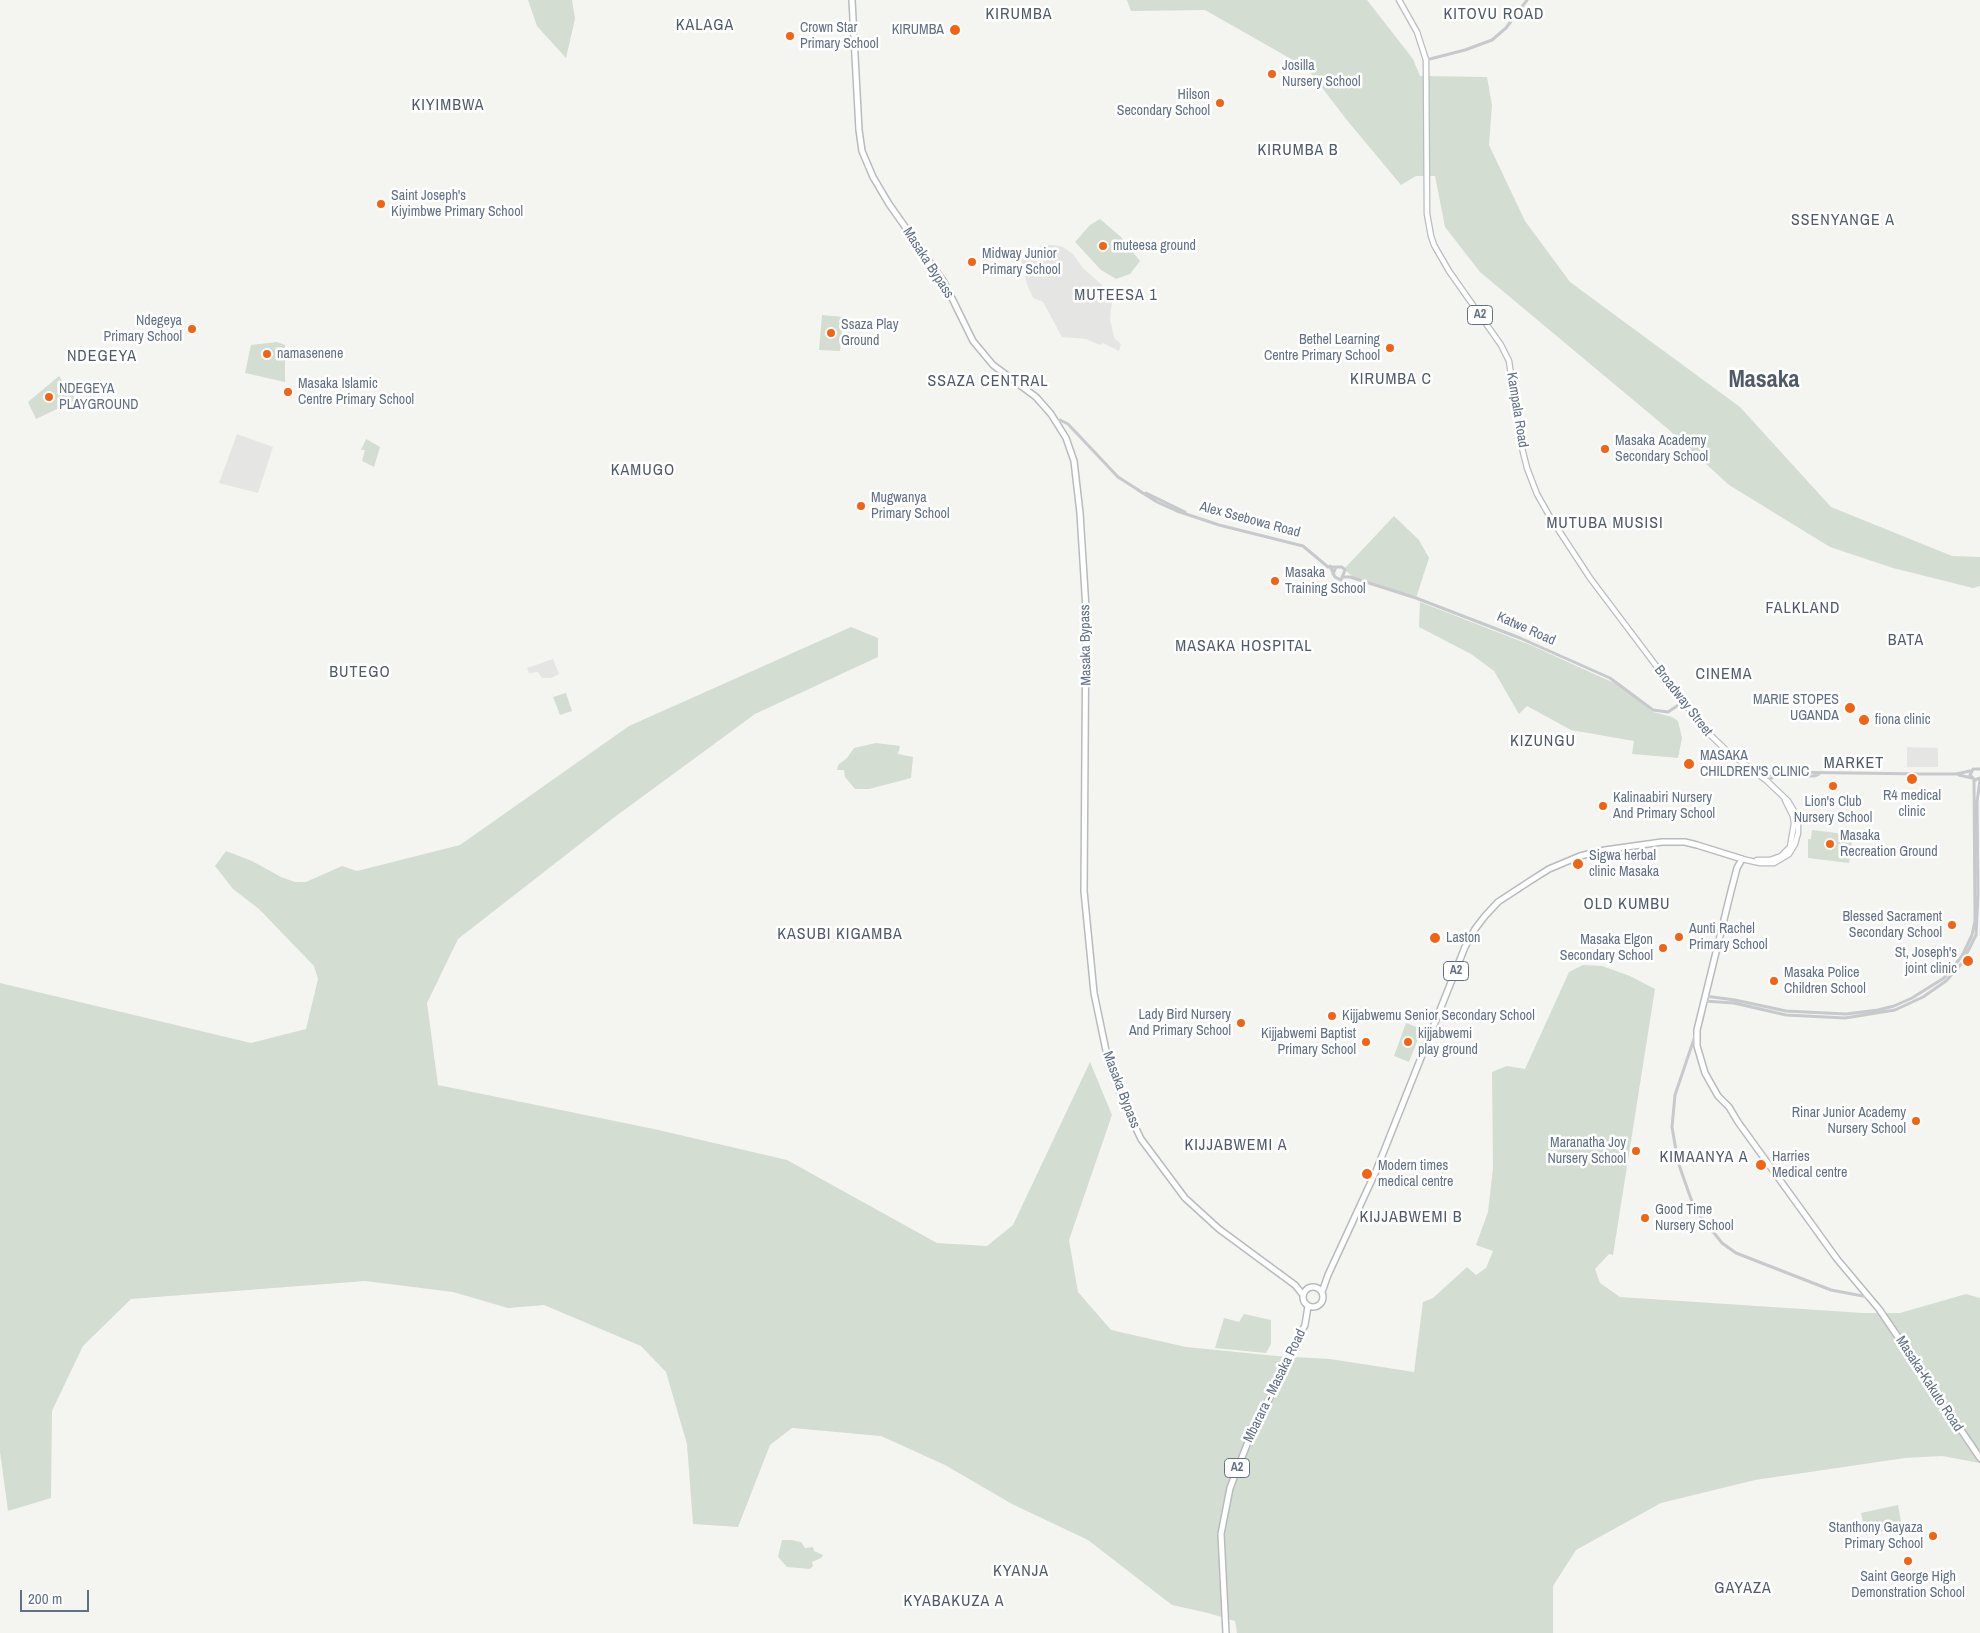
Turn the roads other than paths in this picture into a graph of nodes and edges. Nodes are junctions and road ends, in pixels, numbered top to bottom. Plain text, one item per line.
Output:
1 (852, 0) edge
2 (1399, 0) edge
3 (1527, 0) edge
4 (1426, 60) junction
5 (1058, 423) junction
6 (1330, 566) junction
7 (1336, 567) junction
8 (1345, 570) junction
9 (1333, 574) junction
10 (1342, 577) junction
11 (1350, 577) junction
12 (1616, 614) joint
13 (1683, 702) junction
14 (1980, 769) edge
15 (1970, 771) junction
16 (1956, 774) junction
17 (1766, 779) junction
18 (1973, 779) junction
19 (1980, 779) edge
20 (1740, 858) junction
21 (1704, 998) junction
22 (1697, 1030) junction
23 (1328, 1275) junction
24 (1294, 1285) junction
25 (1316, 1287) junction
26 (1308, 1288) junction
27 (1322, 1292) junction
28 (1303, 1295) junction
29 (1868, 1297) junction
30 (1308, 1306) junction
31 (1315, 1308) junction
32 (1308, 1316) junction
33 (1980, 1458) edge
34 (1226, 1633) edge

1 - 5 highway, Masaka Bypass
2 - 4 main road, Kampala Road / A2
3 - 4 street
4 - 12 main road, Kampala Road / A2
5 - 6 street, Alex Ssebowa Road
5 - 24 highway, Masaka Bypass
6 - 7 street
6 - 9 street
7 - 8 street
7 - 9 street
8 - 10 street
8 - 11 street
9 - 10 street, Katwe Road
10 - 11 street, Katwe Road
11 - 13 street, Katwe Road
12 - 13 main road, Broadway Street / A2
13 - 17 main road, Broadway Street / A2
14 - 15 street
15 - 16 street
15 - 18 street
16 - 17 street
16 - 18 street
17 - 20 main road, Broadway Street / A2
18 - 19 street
18 - 21 street
19 - 21 street
20 - 21 highway, Masaka-Kakuto Road
20 - 23 highway, A2
21 - 22 highway, Masaka-Kakuto Road
22 - 29 highway, Masaka-Kakuto Road
22 - 29 street
23 - 25 highway, A2
23 - 27 highway, A2
24 - 26 highway, Masaka Bypass
24 - 28 highway, Masaka Bypass
25 - 26 highway
25 - 27 highway
26 - 28 highway
27 - 31 highway, A2
28 - 30 highway, A2
29 - 33 highway, Masaka-Kakuto Road
30 - 31 highway
30 - 32 highway, Mbarara - Masaka Road / A2
31 - 32 highway, Mbarara - Masaka Road / A2
32 - 34 highway, Mbarara - Masaka Road / A2

